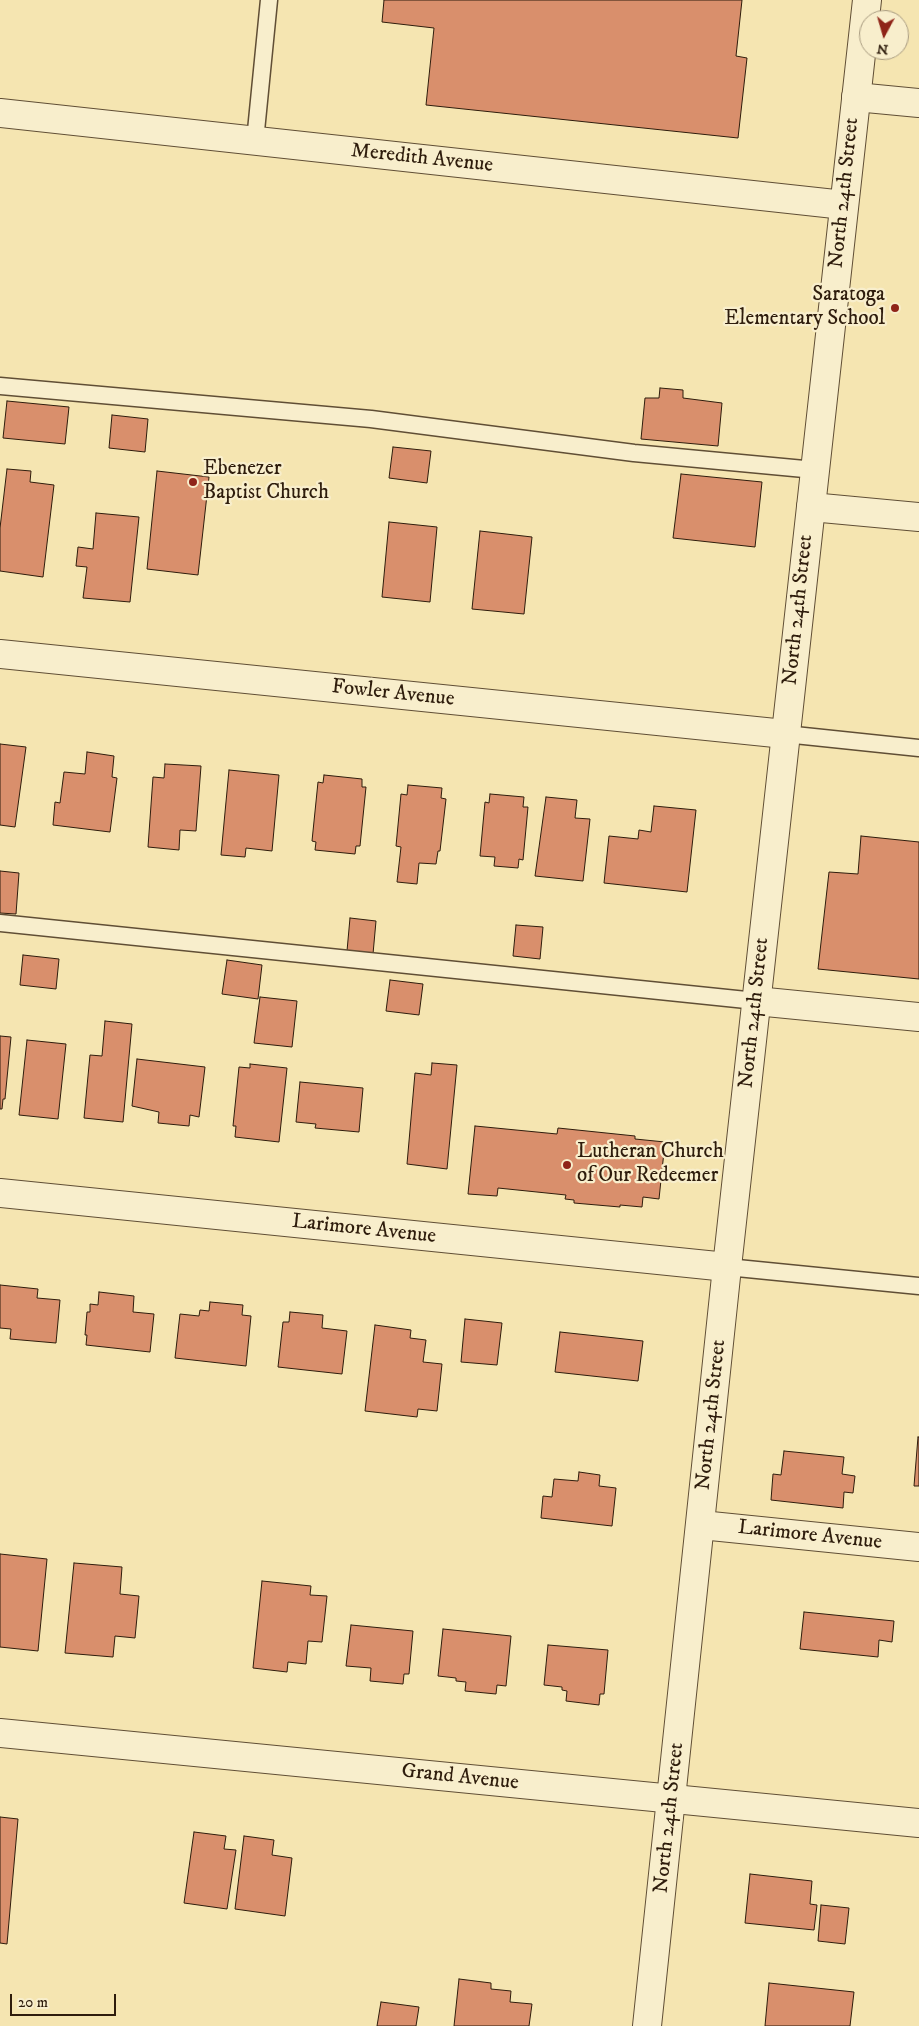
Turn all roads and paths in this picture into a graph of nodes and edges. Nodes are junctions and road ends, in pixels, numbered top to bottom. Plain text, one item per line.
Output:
1 (269, 0) edge
2 (866, 0) edge
3 (856, 97) junction
4 (919, 103) edge
5 (0, 113) edge
6 (255, 141) junction
7 (844, 205) junction
8 (0, 386) edge
9 (815, 470) junction
10 (811, 507) junction
11 (919, 517) edge
12 (0, 654) edge
13 (785, 734) junction
14 (919, 748) edge
15 (0, 923) edge
16 (756, 1001) junction
17 (919, 1017) edge
18 (0, 1193) edge
19 (727, 1267) junction
20 (919, 1286) edge
21 (701, 1525) junction
22 (919, 1547) edge
23 (0, 1733) edge
24 (672, 1798) junction
25 (919, 1823) edge
26 (647, 2026) edge

1 - 6 lane
2 - 3 street, North 24th Street
3 - 4 street
3 - 7 street, North 24th Street
5 - 6 street, Meredith Avenue
6 - 7 street, Meredith Avenue
7 - 9 street, North 24th Street
8 - 9 lane
9 - 10 street, North 24th Street
10 - 11 street
10 - 13 street, North 24th Street
12 - 13 street, Fowler Avenue
13 - 14 lane
13 - 16 street, North 24th Street
15 - 16 lane
16 - 17 street
16 - 19 street, North 24th Street
18 - 19 street, Larimore Avenue
19 - 20 lane
19 - 21 street, North 24th Street
21 - 22 street, Larimore Avenue
21 - 24 street, North 24th Street
23 - 24 street, Grand Avenue
24 - 25 street, Grand Avenue
24 - 26 street, North 24th Street

